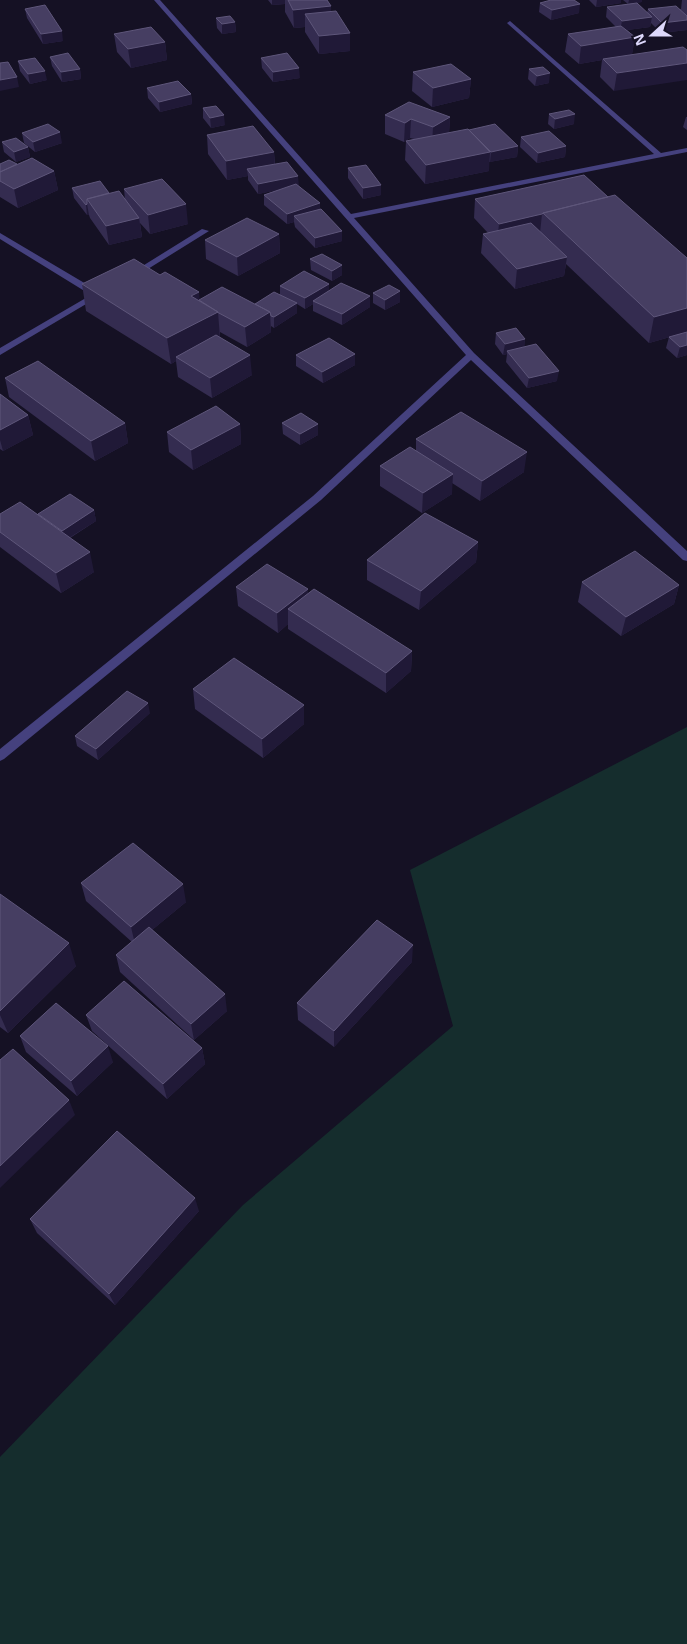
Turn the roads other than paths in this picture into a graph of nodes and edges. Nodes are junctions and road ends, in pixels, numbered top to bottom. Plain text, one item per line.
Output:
1 (157, 0) edge
2 (510, 23) dead end
3 (687, 150) edge
4 (659, 155) junction
5 (349, 217) junction
6 (205, 231) dead end
7 (0, 235) edge
8 (122, 280) edge
9 (0, 352) edge
10 (471, 354) junction
11 (687, 557) edge
12 (0, 756) edge

1 - 5 street
2 - 4 street
3 - 4 street
4 - 5 street
5 - 10 street
6 - 8 street
7 - 9 street
10 - 11 street
10 - 12 street

